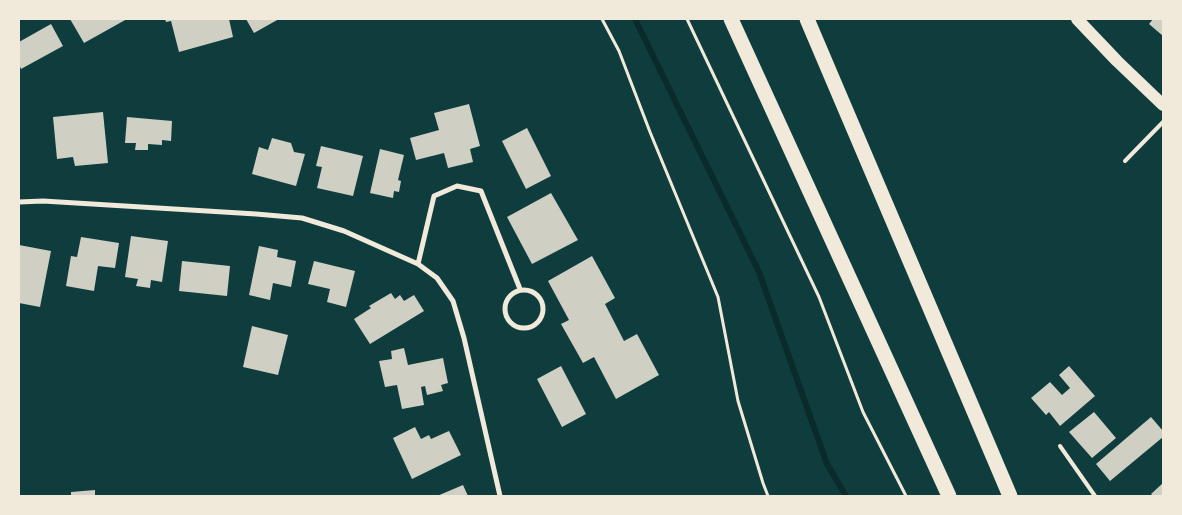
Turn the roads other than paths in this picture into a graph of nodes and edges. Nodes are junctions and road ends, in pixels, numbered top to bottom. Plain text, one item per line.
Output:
1 (731, 19) edge
2 (807, 19) edge
3 (1077, 19) edge
4 (1163, 104) edge
5 (1163, 122) edge
6 (1125, 161) dead end
7 (19, 202) edge
8 (418, 264) junction
9 (520, 290) junction
10 (1060, 446) dead end
11 (500, 496) edge
12 (949, 496) edge
13 (1010, 496) edge
14 (1095, 496) edge

1 - 12 highway
2 - 13 highway
3 - 4 main road
5 - 6 lane
7 - 8 street
8 - 9 street
8 - 11 street
9 - 9 street
10 - 14 lane

